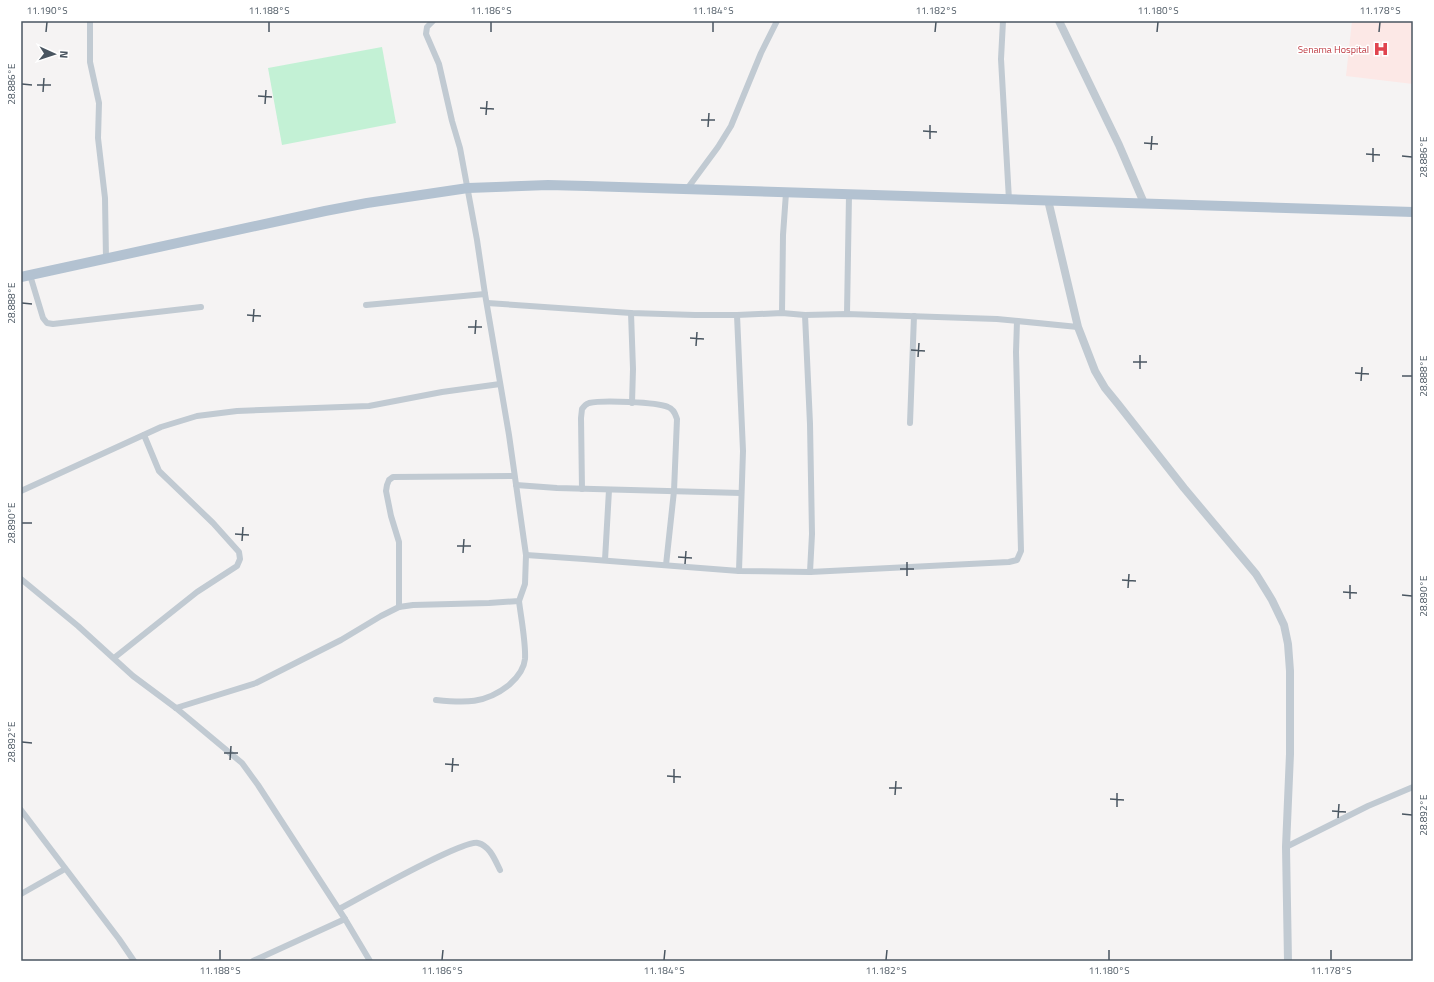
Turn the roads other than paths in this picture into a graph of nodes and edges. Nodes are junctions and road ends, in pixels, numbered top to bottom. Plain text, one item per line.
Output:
1 (90, 21) edge
2 (433, 21) edge
3 (777, 21) edge
4 (1003, 21) edge
5 (1059, 21) edge
6 (468, 188) junction
7 (687, 189) junction
8 (786, 193) junction
9 (849, 195) junction
10 (1009, 200) junction
11 (1048, 200) junction
12 (1144, 203) junction
13 (1413, 212) edge
14 (106, 258) junction
15 (25, 276) edge
16 (484, 294) junction
17 (487, 303) junction
18 (366, 305) dead end
19 (201, 307) dead end
20 (631, 313) junction
21 (782, 313) junction
22 (847, 314) junction
23 (737, 315) junction
24 (805, 315) junction
25 (914, 316) junction
26 (1017, 321) junction
27 (1078, 327) junction
28 (500, 384) junction
29 (632, 403) junction
30 (910, 422) dead end
31 (144, 435) junction
32 (514, 476) junction
33 (516, 485) junction
34 (582, 489) junction
35 (609, 490) junction
36 (21, 491) edge
37 (674, 491) junction
38 (741, 493) junction
39 (526, 555) junction
40 (605, 560) junction
41 (666, 565) junction
42 (738, 571) junction
43 (810, 572) junction
44 (21, 579) edge
45 (519, 601) junction
46 (399, 607) junction
47 (114, 658) junction
48 (436, 700) dead end
49 (176, 708) junction
50 (1413, 787) edge
51 (21, 810) edge
52 (1286, 847) junction
53 (65, 869) junction
54 (500, 870) dead end
55 (21, 894) edge
56 (338, 909) junction
57 (345, 919) junction
58 (134, 961) edge
59 (252, 961) edge
60 (370, 961) edge
61 (1288, 961) edge

1 - 14 street
2 - 6 street
3 - 7 street
4 - 10 street
5 - 12 street
6 - 7 main road
6 - 14 main road
6 - 16 street
7 - 8 main road
8 - 9 main road
8 - 21 street
9 - 10 main road
9 - 22 street
10 - 11 main road
11 - 12 main road
11 - 27 street
12 - 13 main road
14 - 15 main road
15 - 19 street
16 - 17 street
16 - 18 street
17 - 20 street
17 - 28 street
20 - 23 street
20 - 29 street
21 - 23 street
21 - 24 street
22 - 24 street
22 - 25 street
23 - 38 street
24 - 43 street
25 - 26 street
25 - 30 street
26 - 27 street
26 - 43 street
27 - 52 street
28 - 31 street
28 - 32 street
29 - 34 street
29 - 37 street
31 - 36 street
31 - 47 street
32 - 33 street
32 - 46 street
33 - 34 street
33 - 39 street
34 - 35 street
35 - 37 street
35 - 40 street
37 - 38 street
37 - 41 street
38 - 42 street
39 - 40 street
39 - 45 street
40 - 41 street
41 - 42 street
42 - 43 street
44 - 47 street
45 - 46 street
45 - 48 street
46 - 49 street
47 - 49 street
49 - 56 street
50 - 52 street
51 - 53 street
52 - 61 street
53 - 55 street
53 - 58 street
54 - 56 street
56 - 57 street
57 - 59 street
57 - 60 street

